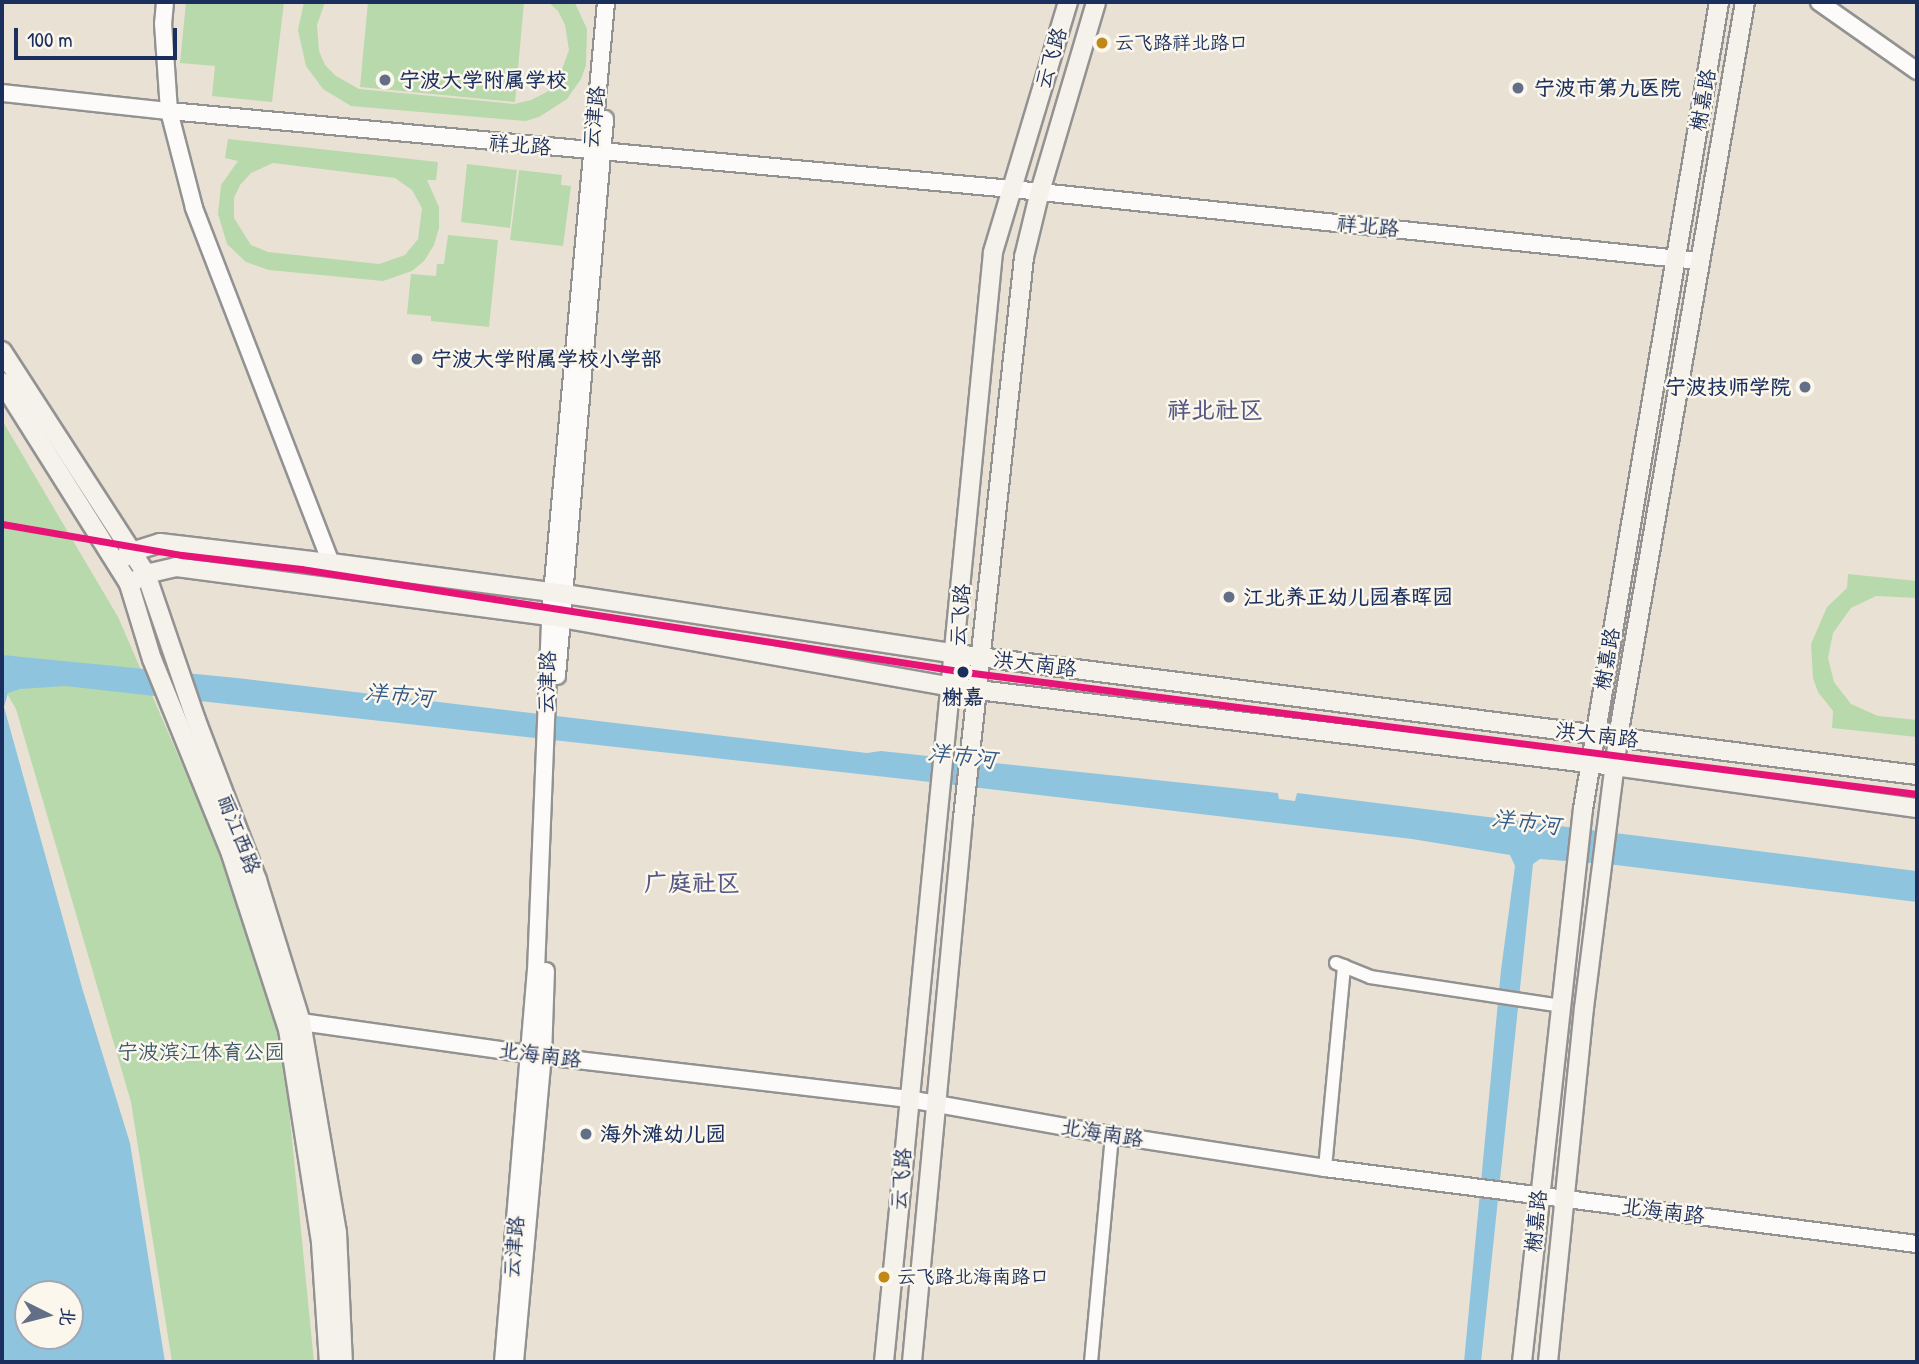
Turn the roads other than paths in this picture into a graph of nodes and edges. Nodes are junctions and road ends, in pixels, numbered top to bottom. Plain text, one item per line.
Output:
1 (166, 2) edge
2 (606, 2) edge
3 (615, 2) edge
4 (1068, 2) edge
5 (1096, 2) edge
6 (1719, 2) edge
7 (1745, 2) edge
8 (1819, 2) edge
9 (1917, 71) edge
10 (2, 93) edge
11 (2, 104) edge
12 (170, 116) junction
13 (596, 155) junction
14 (1010, 194) junction
15 (1039, 195) junction
16 (1675, 259) junction
17 (1698, 261) junction
18 (2, 351) edge
19 (2, 382) edge
20 (124, 558) junction
21 (331, 562) junction
22 (146, 574) junction
23 (129, 584) junction
24 (559, 593) junction
25 (556, 617) junction
26 (956, 654) junction
27 (979, 657) junction
28 (953, 687) junction
29 (976, 690) junction
30 (188, 724) junction
31 (1594, 734) junction
32 (1618, 737) junction
33 (1590, 764) junction
34 (1614, 766) junction
35 (1917, 775) edge
36 (1917, 808) edge
37 (1555, 1006) junction
38 (294, 1026) junction
39 (536, 1055) junction
40 (909, 1099) junction
41 (934, 1104) junction
42 (1112, 1135) junction
43 (1325, 1168) junction
44 (1534, 1195) junction
45 (1566, 1199) junction
46 (1917, 1244) edge
47 (329, 1362) edge
48 (342, 1362) edge
49 (503, 1362) edge
50 (515, 1362) edge
51 (884, 1362) edge
52 (912, 1362) edge
53 (1091, 1362) edge
54 (1522, 1362) edge
55 (1548, 1362) edge

1 - 12 street
2 - 13 street, 云津路
3 - 13 street, 云津路
4 - 14 main road, 云飞路
5 - 15 main road, 云飞路
6 - 16 main road, 榭嘉路
7 - 17 main road, 榭嘉路
8 - 9 street
10 - 12 street, 祥北路
11 - 12 street, 祥北路
12 - 13 street, 祥北路
12 - 21 street
13 - 14 street, 祥北路
13 - 24 street, 云津路
14 - 15 street, 祥北路
14 - 26 main road, 云飞路
15 - 16 street, 祥北路
15 - 27 main road, 云飞路
16 - 17 street, 祥北路
16 - 31 main road, 榭嘉路
17 - 32 main road, 榭嘉路
18 - 20 main road, 丽江西路
19 - 20 main road, 丽江西路
20 - 21 main road, 洪大南路
20 - 22 main road, 丽江西路
20 - 23 main road, 丽江西路
21 - 24 main road, 洪大南路
22 - 23 main road, 洪大南路
22 - 25 main road, 洪大南路
22 - 30 main road, 丽江西路
23 - 30 main road, 丽江西路
24 - 25 street, 云津路
24 - 26 main road, 洪大南路
25 - 28 main road, 洪大南路
25 - 39 street, 云津路
26 - 27 main road, 洪大南路
26 - 28 main road, 云飞路
27 - 29 main road, 云飞路
27 - 31 main road, 洪大南路
28 - 29 main road, 洪大南路
28 - 40 main road, 云飞路
29 - 33 main road, 洪大南路
29 - 41 main road, 云飞路
30 - 38 main road, 丽江西路
31 - 32 main road, 洪大南路
31 - 33 main road, 榭嘉路
32 - 34 main road, 榭嘉路
32 - 35 main road, 洪大南路
33 - 34 main road, 洪大南路
33 - 37 main road, 榭嘉路
34 - 36 main road, 洪大南路
34 - 45 main road, 榭嘉路
37 - 43 street
37 - 44 main road, 榭嘉路
38 - 39 street, 北海南路
38 - 47 main road, 丽江西路
38 - 48 main road, 丽江西路
39 - 40 street, 北海南路
39 - 49 street, 云津路
39 - 50 street, 云津路
40 - 41 street, 北海南路
40 - 51 main road, 云飞路
41 - 42 street, 北海南路
41 - 52 main road, 云飞路
42 - 43 street, 北海南路
42 - 53 street
43 - 44 street, 北海南路
44 - 45 street, 北海南路
44 - 54 main road, 榭嘉路
45 - 46 street, 北海南路
45 - 55 main road, 榭嘉路

